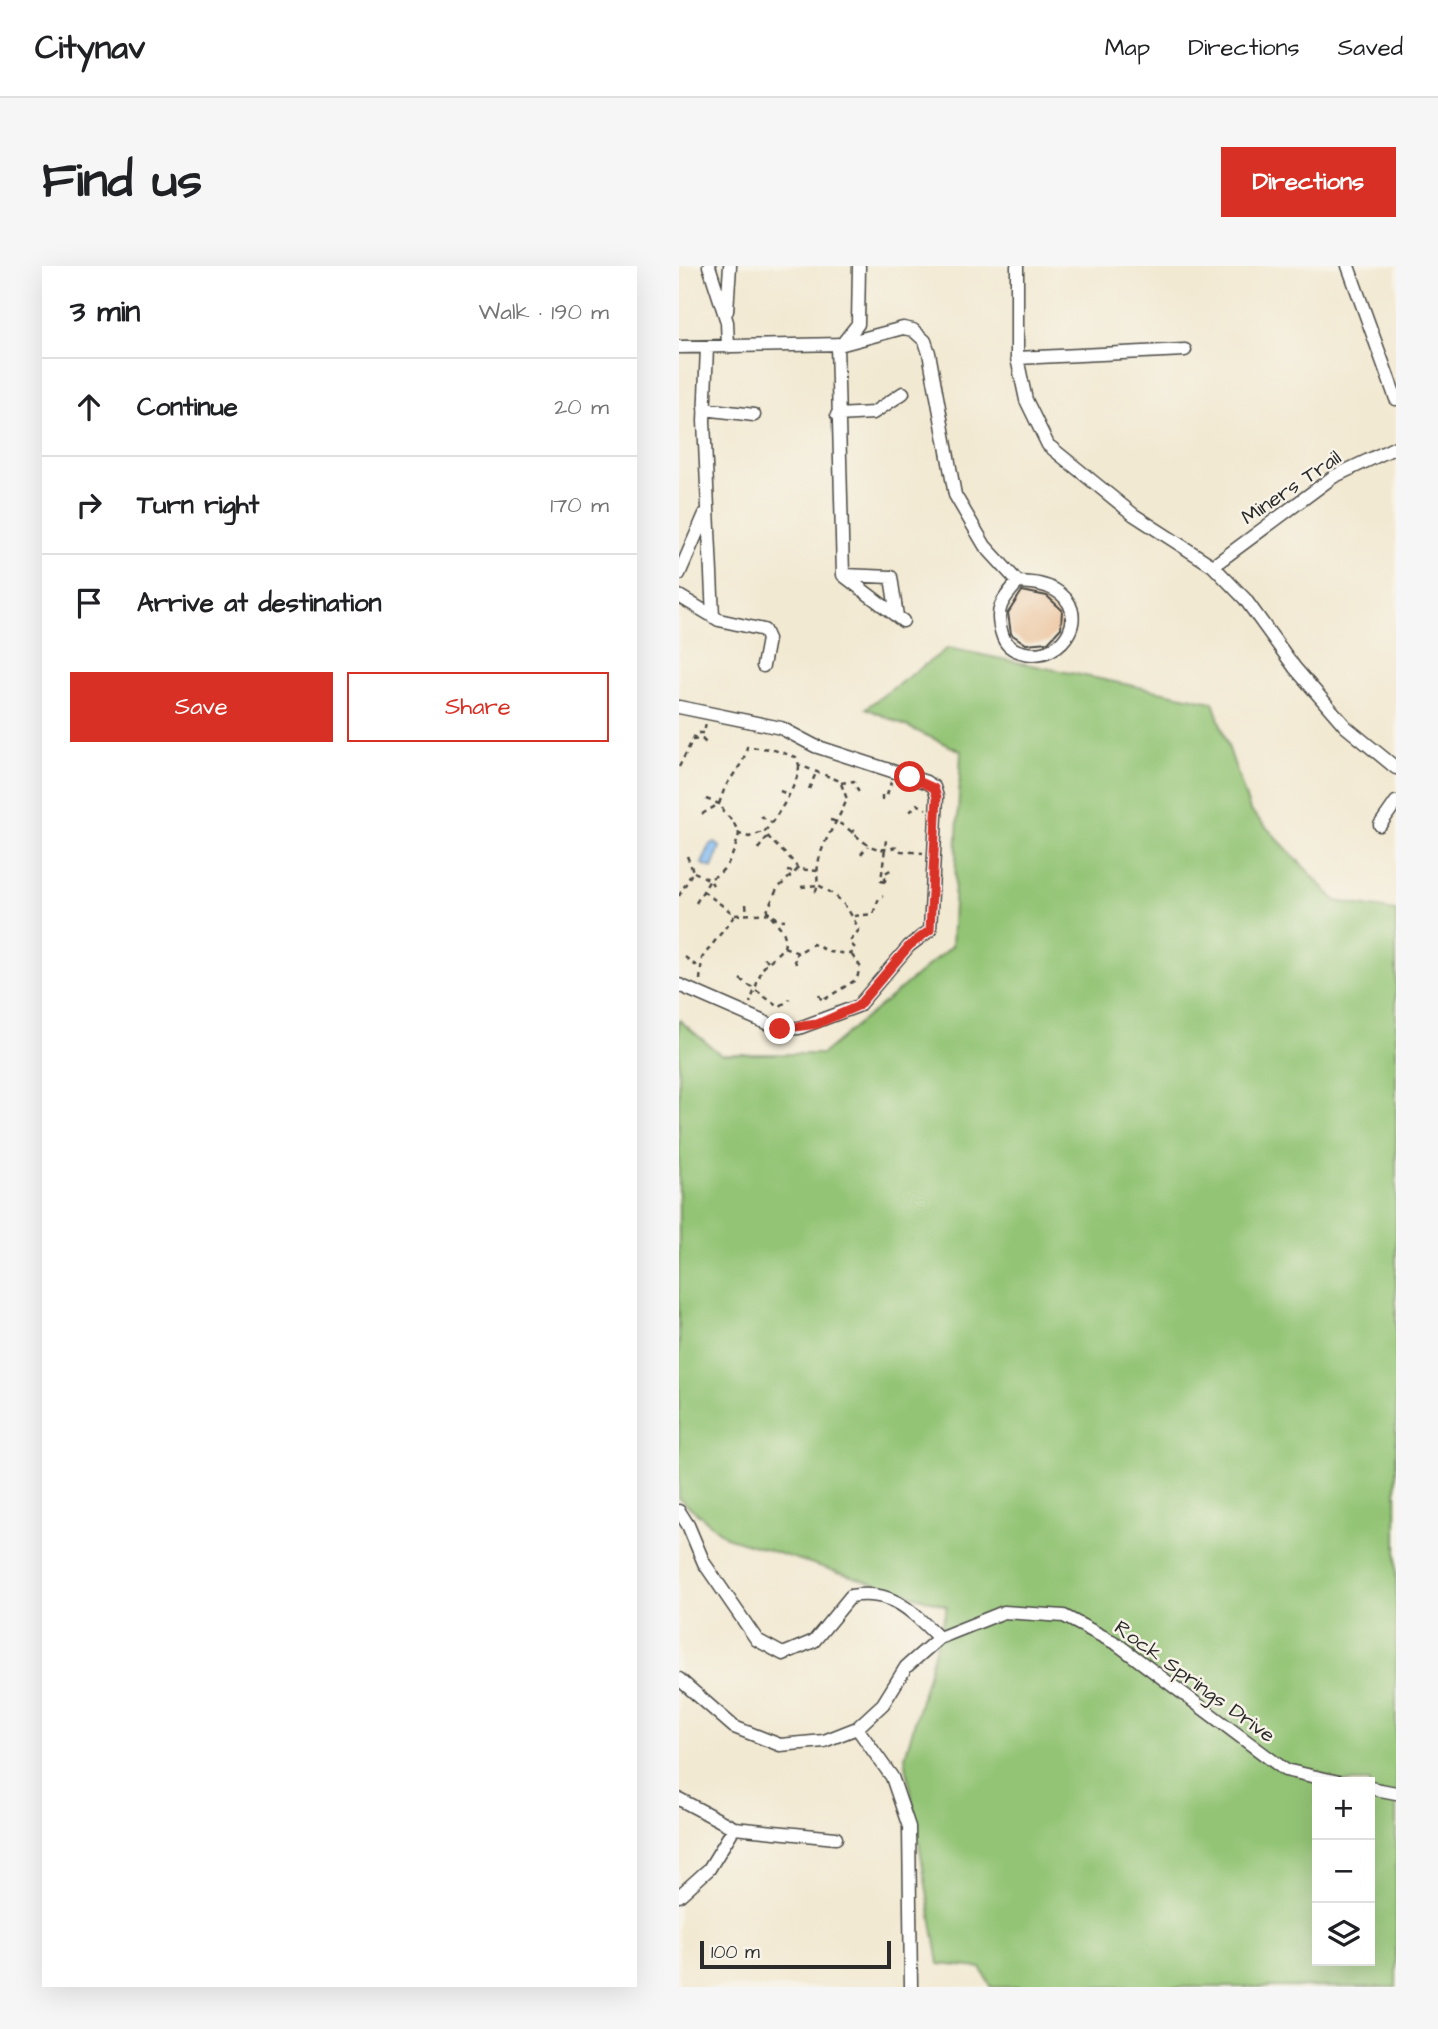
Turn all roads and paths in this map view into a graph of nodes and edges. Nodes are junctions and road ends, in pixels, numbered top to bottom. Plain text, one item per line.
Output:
1 (709, 266) edge
2 (730, 266) edge
3 (859, 266) edge
4 (1017, 266) edge
5 (1348, 266) edge
6 (727, 322) junction
7 (840, 344) junction
8 (679, 347) edge
9 (707, 347) junction
10 (728, 347) junction
11 (1185, 350) dead end
12 (1017, 358) junction
13 (902, 393) dead end
14 (1396, 399) edge
15 (704, 409) junction
16 (754, 415) dead end
17 (837, 415) junction
18 (1396, 447) edge
19 (707, 510) junction
20 (1213, 566) junction
21 (679, 574) edge
22 (843, 575) junction
23 (1018, 582) junction
24 (679, 596) edge
25 (713, 617) junction
26 (762, 666) dead end
27 (680, 711) edge
28 (708, 714) junction
29 (692, 740) junction
30 (709, 746) dead end
31 (799, 765) junction
32 (679, 767) edge
33 (1396, 768) edge
34 (895, 772) junction
35 (816, 773) junction
36 (733, 778) junction
37 (739, 780) dead end
38 (842, 783) junction
39 (809, 789) dead end
40 (780, 791) dead end
41 (859, 793) dead end
42 (787, 794) junction
43 (706, 799) dead end
44 (882, 800) dead end
45 (1396, 802) edge
46 (719, 804) junction
47 (783, 806) junction
48 (937, 809) junction
49 (787, 810) dead end
50 (910, 812) dead end
51 (702, 814) dead end
52 (761, 816) dead end
53 (830, 820) dead end
54 (839, 822) junction
55 (772, 823) junction
56 (1380, 825) dead end
57 (858, 827) dead end
58 (765, 831) junction
59 (851, 832) junction
60 (739, 834) junction
61 (768, 836) junction
62 (887, 840) dead end
63 (868, 846) junction
64 (758, 849) dead end
65 (885, 850) junction
66 (920, 853) dead end
67 (861, 854) dead end
68 (687, 856) dead end
69 (894, 868) dead end
70 (796, 870) junction
71 (692, 871) junction
72 (787, 871) dead end
73 (817, 871) junction
74 (710, 880) junction
75 (818, 885) junction
76 (713, 886) dead end
77 (771, 887) dead end
78 (801, 887) dead end
79 (777, 889) junction
80 (703, 891) junction
81 (679, 896) edge
82 (883, 896) dead end
83 (814, 897) dead end
84 (696, 903) dead end
85 (746, 904) dead end
86 (768, 913) junction
87 (735, 915) junction
88 (747, 915) junction
89 (854, 916) junction
90 (785, 920) dead end
91 (721, 932) junction
92 (725, 936) dead end
93 (710, 937) dead end
94 (715, 941) junction
95 (784, 947) junction
96 (798, 953) junction
97 (851, 954) junction
98 (685, 957) dead end
99 (764, 958) dead end
100 (770, 962) junction
101 (700, 964) junction
102 (796, 964) dead end
103 (740, 979) dead end
104 (679, 985) edge
105 (756, 989) junction
106 (694, 991) junction
107 (819, 995) dead end
108 (790, 999) dead end
109 (745, 1013) junction
110 (679, 1511) edge
111 (939, 1637) junction
112 (679, 1678) edge
113 (683, 1693) edge
114 (857, 1728) junction
115 (1316, 1777) edge
116 (1375, 1789) edge
117 (1396, 1793) edge
118 (679, 1799) edge
119 (734, 1828) junction
120 (836, 1838) dead end
121 (679, 1896) edge
122 (911, 1987) edge

1 - 6 street
2 - 6 street
3 - 7 street
4 - 12 street
5 - 14 street
6 - 10 street
7 - 10 street
7 - 17 street
7 - 23 street
8 - 9 street
9 - 10 street
9 - 15 street
11 - 12 street
12 - 20 street
13 - 17 street
15 - 16 street
15 - 19 street
17 - 22 street
18 - 20 street, Miners Trail
19 - 21 street
19 - 25 street
20 - 33 street
22 - 22 street
23 - 23 street
24 - 25 street
25 - 26 street
27 - 28 street
28 - 29 path
28 - 34 street
29 - 30 path
29 - 32 path
31 - 35 path
31 - 36 path
31 - 42 path
34 - 44 path
34 - 48 street
35 - 38 path
35 - 39 path
36 - 37 path
36 - 46 path
38 - 41 path
38 - 54 path
40 - 42 path
42 - 47 path
43 - 46 path
45 - 56 street
46 - 51 path
46 - 60 path
47 - 49 path
47 - 55 path
48 - 50 path
48 - 109 street
52 - 55 path
53 - 54 path
54 - 59 path
54 - 73 path
55 - 58 path
57 - 59 path
58 - 60 path
58 - 61 path
59 - 63 path
60 - 74 path
61 - 64 path
61 - 70 path
62 - 65 path
63 - 65 path
63 - 67 path
65 - 66 path
65 - 69 path
68 - 71 path
70 - 72 path
70 - 73 path
70 - 79 path
71 - 74 path
71 - 81 path
73 - 75 path
74 - 76 path
74 - 80 path
75 - 78 path
75 - 83 path
75 - 89 path
77 - 79 path
79 - 86 path
80 - 84 path
80 - 87 path
82 - 89 path
85 - 88 path
86 - 88 path
86 - 90 path
86 - 95 path
87 - 88 path
87 - 91 path
89 - 97 path
91 - 92 path
91 - 94 path
93 - 94 path
94 - 101 path
95 - 96 path
95 - 100 path
96 - 97 path
96 - 102 path
97 - 107 path
98 - 101 path
99 - 100 path
100 - 105 path
101 - 106 path
103 - 105 path
104 - 106 street
105 - 108 path
105 - 109 path
106 - 109 street
110 - 111 street
111 - 114 street, Rock Springs Drive
111 - 115 street, Rock Springs Drive
112 - 113 street, Rock Springs Drive
113 - 114 street, Rock Springs Drive
114 - 122 street
116 - 117 street
118 - 119 street
119 - 120 street
119 - 121 street

